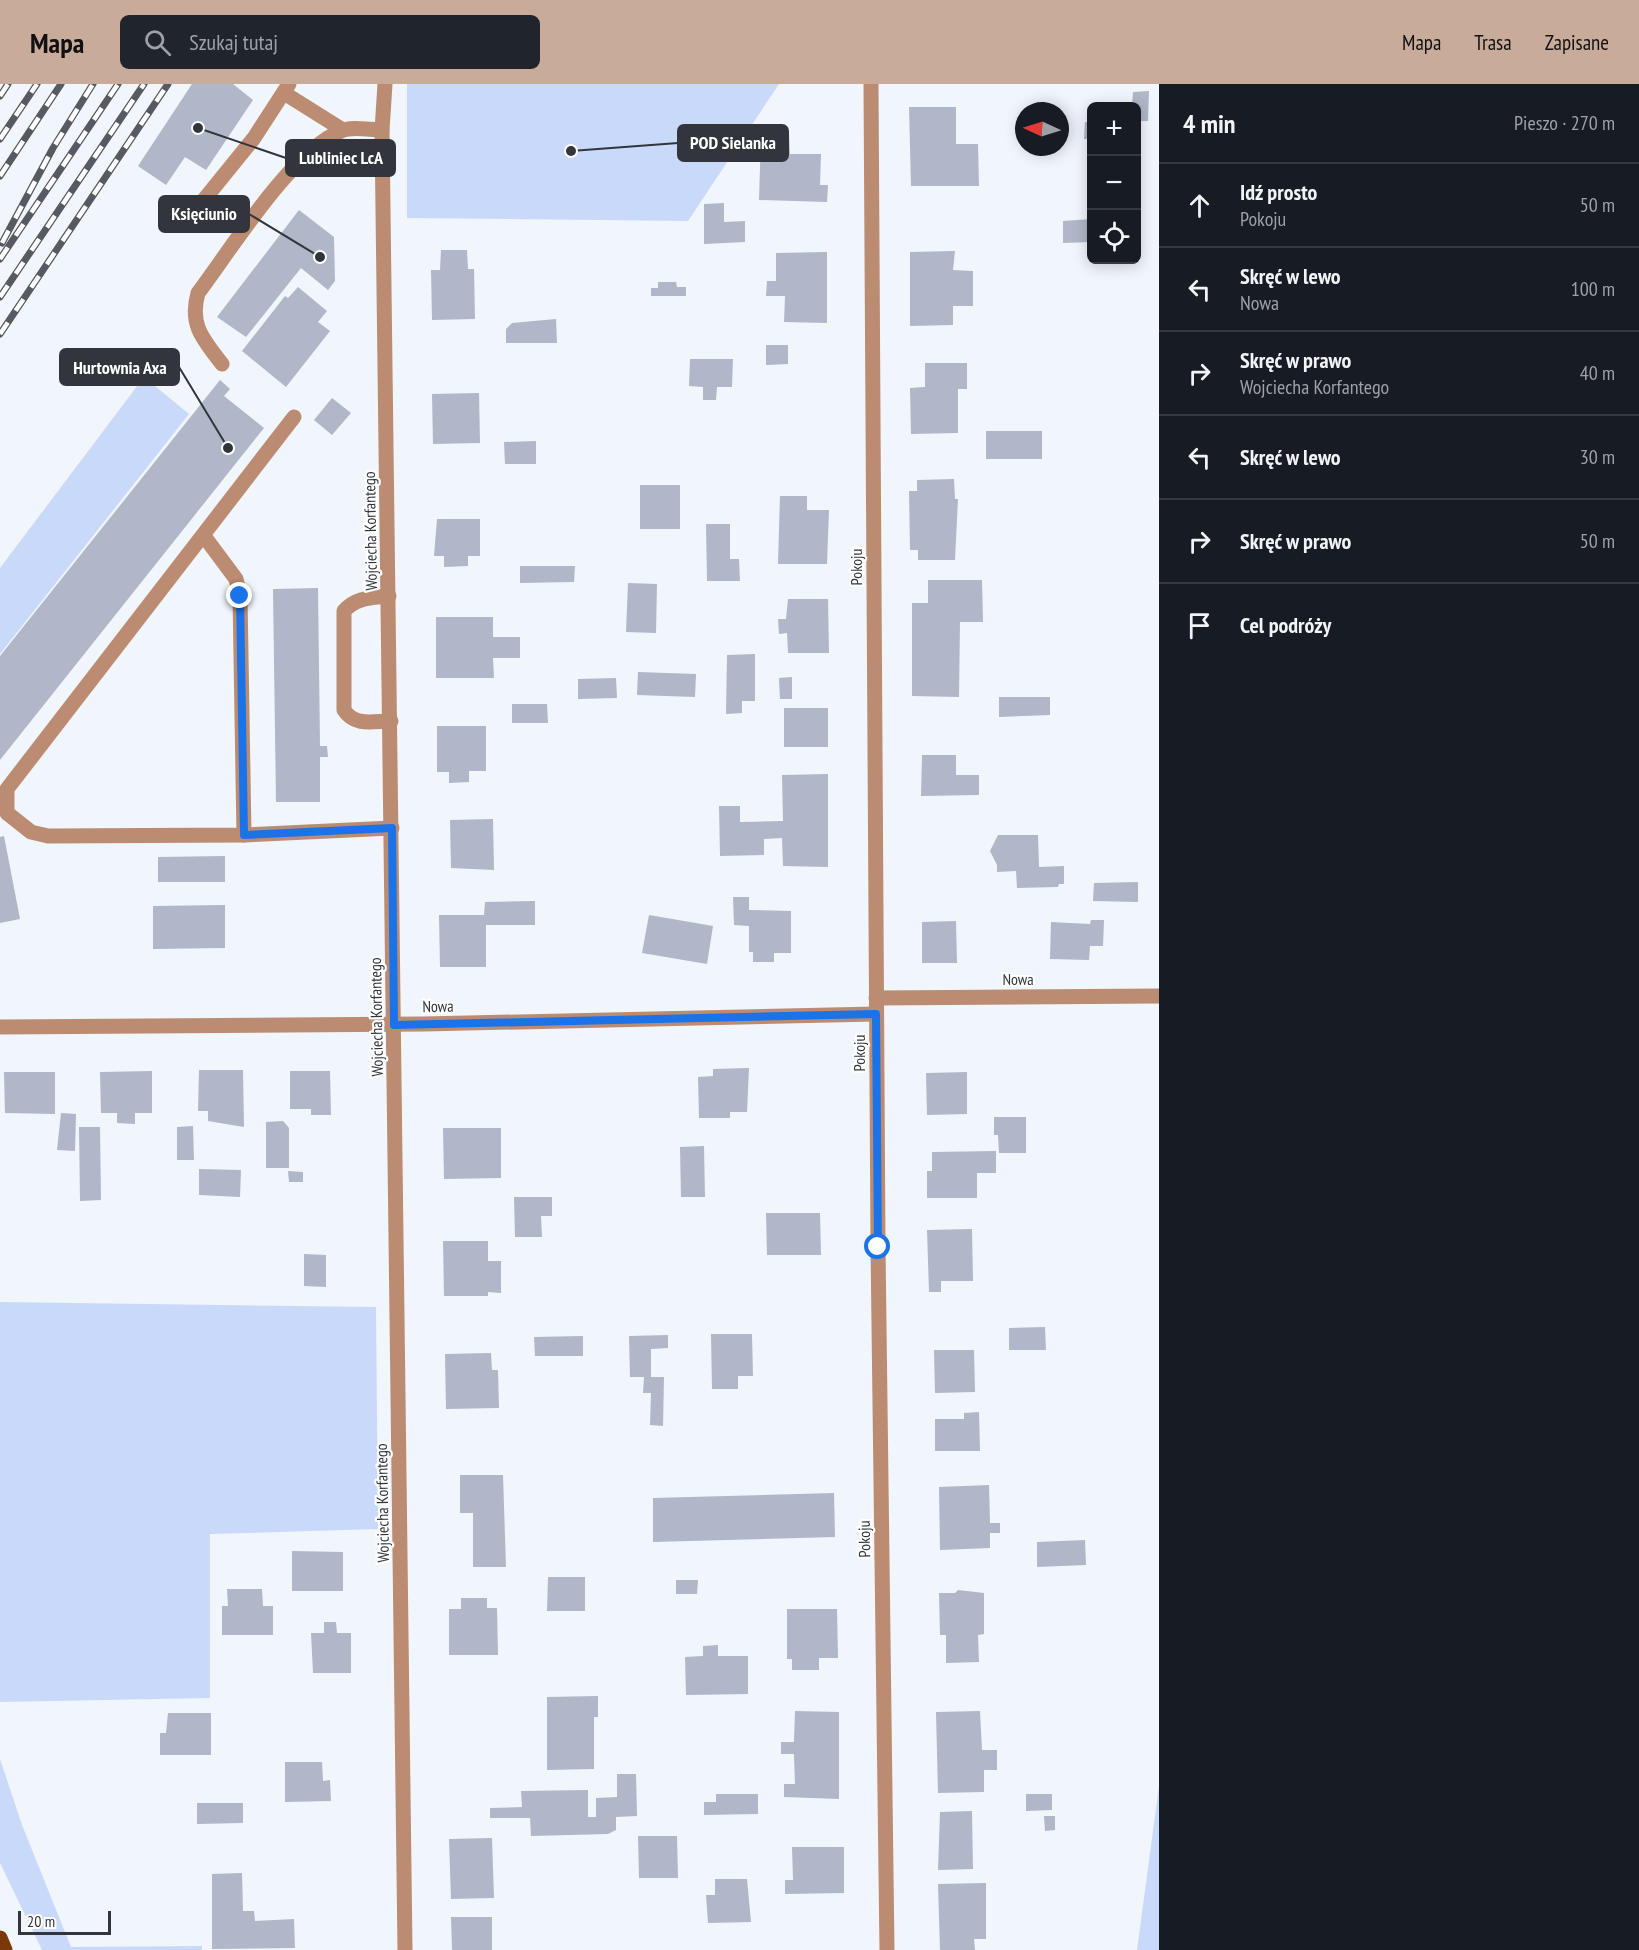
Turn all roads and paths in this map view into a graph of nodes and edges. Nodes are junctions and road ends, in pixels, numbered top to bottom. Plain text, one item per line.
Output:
1 (385, 84) edge
2 (871, 84) edge
3 (287, 88) edge
4 (343, 130) junction
5 (382, 130) junction
6 (190, 217) dead end
7 (222, 363) dead end
8 (294, 417) dead end
9 (204, 536) junction
10 (390, 596) junction
11 (391, 721) junction
12 (392, 828) junction
13 (244, 835) junction
14 (1159, 996) edge
15 (876, 998) junction
16 (876, 1014) junction
17 (394, 1025) junction
18 (0, 1027) edge
19 (0, 1938) edge
20 (5, 1950) edge
21 (405, 1950) edge
22 (887, 1950) edge

1 - 5 street, Wojciecha Korfantego
2 - 15 street, Pokoju
3 - 4 street
3 - 6 street
4 - 5 street
4 - 7 street
5 - 10 street, Wojciecha Korfantego
8 - 9 street
9 - 13 street
9 - 13 street
10 - 11 street, Wojciecha Korfantego
10 - 11 street
11 - 12 street, Wojciecha Korfantego
12 - 13 street
12 - 17 street, Wojciecha Korfantego
14 - 15 street, Nowa
15 - 16 street, Pokoju
16 - 17 street, Nowa
16 - 22 street, Pokoju
17 - 18 street, Nowa
17 - 21 street, Wojciecha Korfantego
19 - 20 main road

